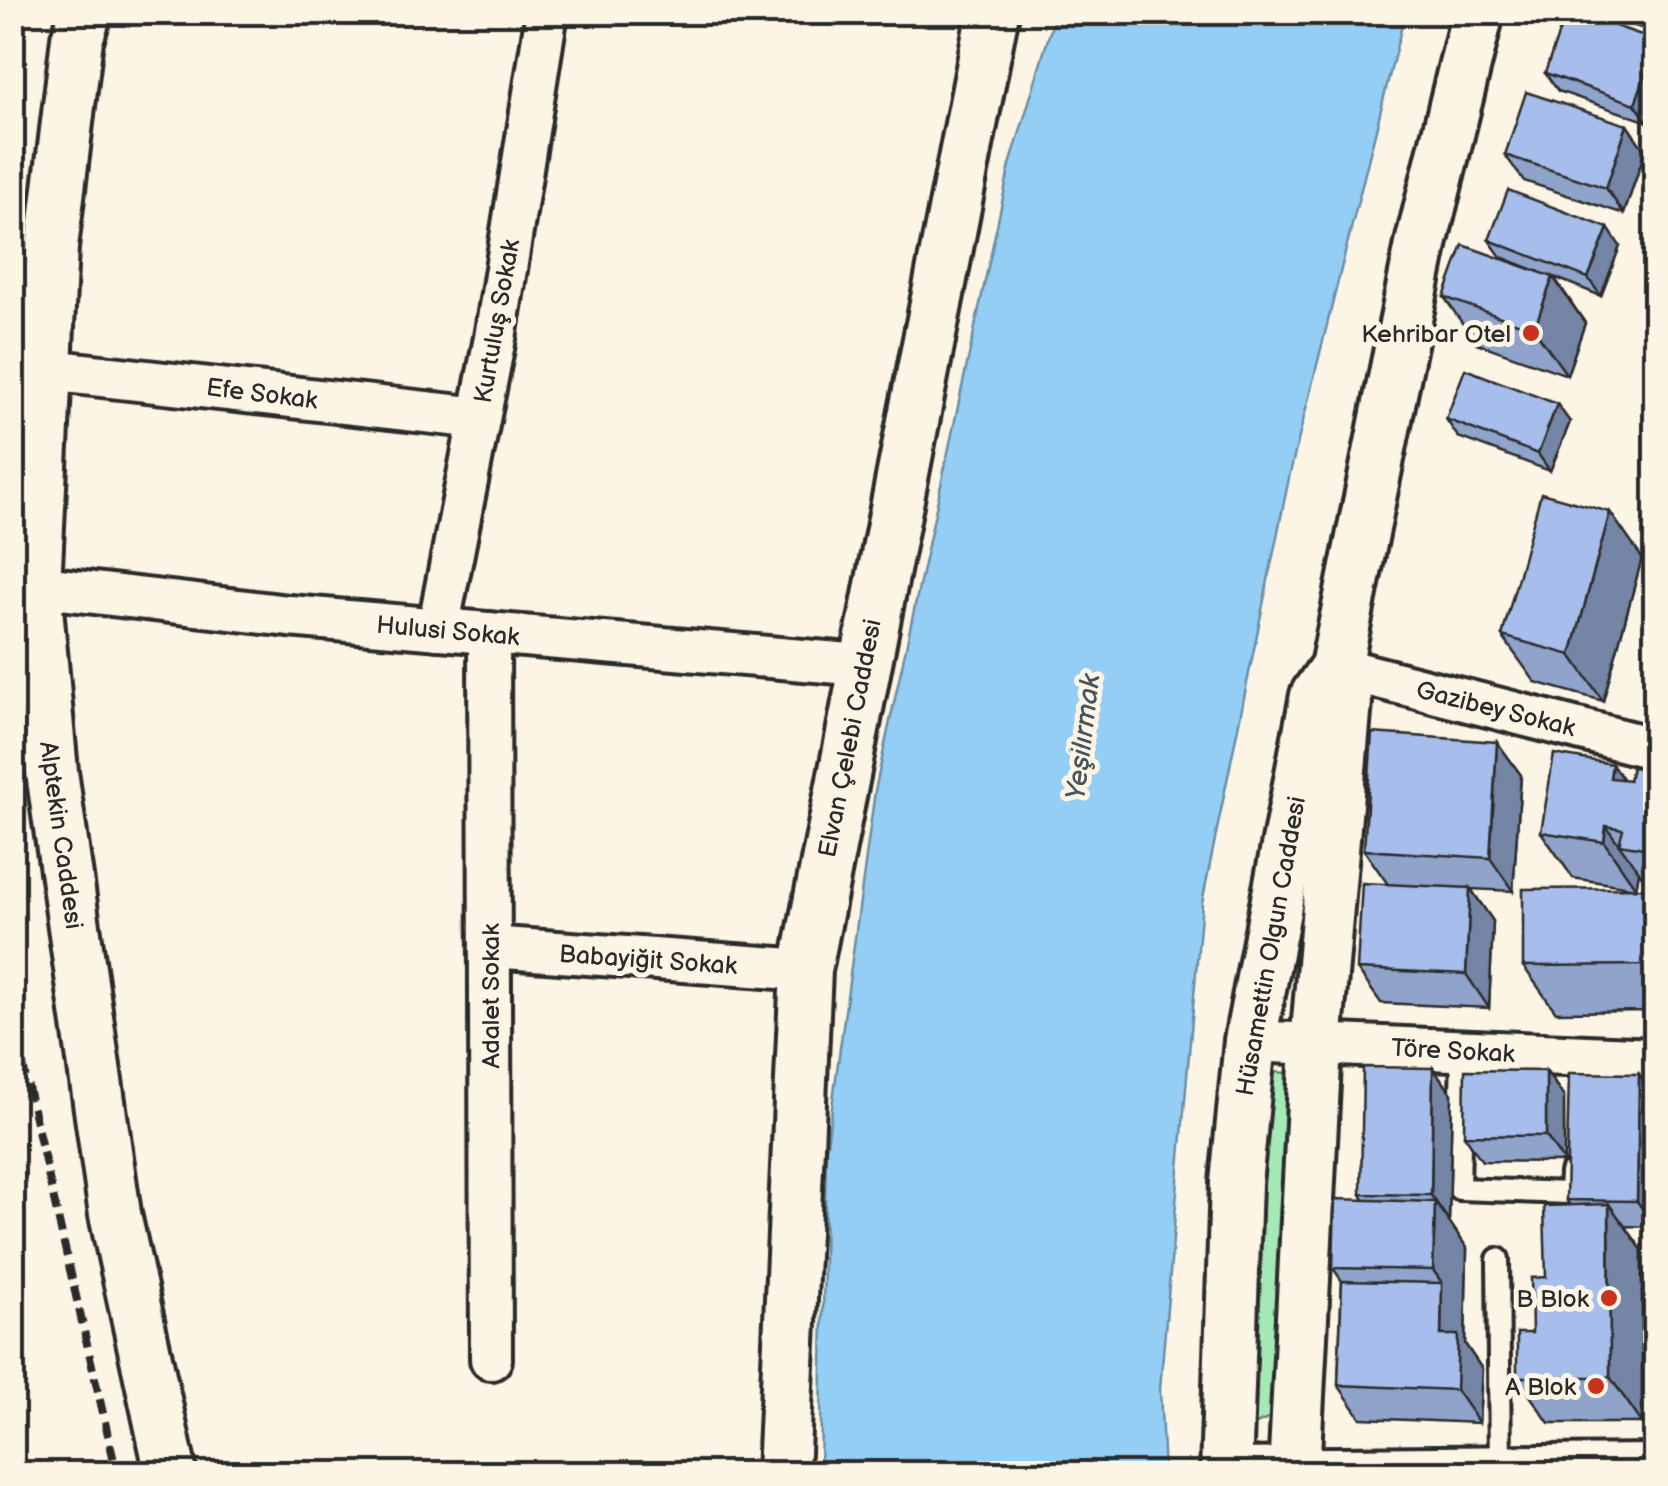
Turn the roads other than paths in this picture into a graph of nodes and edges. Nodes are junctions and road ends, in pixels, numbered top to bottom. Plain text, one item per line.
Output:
1 (86, 12) edge
2 (547, 12) edge
3 (993, 12) edge
4 (1478, 12) edge
5 (1508, 12) edge
6 (1422, 240) junction
7 (28, 367) edge
8 (480, 418) junction
9 (35, 586) junction
10 (438, 629) junction
11 (489, 633) junction
12 (862, 665) junction
13 (1336, 666) junction
14 (1653, 740) edge
15 (490, 948) junction
16 (806, 970) junction
17 (1250, 1040) junction
18 (1316, 1044) junction
19 (1462, 1051) junction
20 (1656, 1059) edge
21 (1571, 1158) edge
22 (1498, 1259) dead end
23 (491, 1359) dead end
24 (1656, 1464) edge
25 (1500, 1466) junction
26 (1226, 1471) edge
27 (1294, 1471) edge
28 (171, 1474) edge
29 (783, 1474) edge

1 - 7 street, Alptekin Caddesi
2 - 8 street, Kurtuluş Sokak
3 - 12 street, Elvan Çelebi Caddesi
4 - 6 street, Hüsamettin Olgun Caddesi
5 - 6 street, Hüsamettin Olgun Caddesi
6 - 13 street, Hüsamettin Olgun Caddesi
7 - 8 street, Efe Sokak
7 - 9 street, Alptekin Caddesi
8 - 10 street, Kurtuluş Sokak
9 - 10 street, Hulusi Sokak
9 - 28 street, Alptekin Caddesi
10 - 11 street, Hulusi Sokak
11 - 12 street, Hulusi Sokak
11 - 15 street, Adalet Sokak
12 - 16 street, Elvan Çelebi Caddesi
13 - 14 street, Gazibey Sokak
13 - 17 street, Hüsamettin Olgun Caddesi
13 - 18 street, Hüsamettin Olgun Caddesi
15 - 16 street, Babayiğit Sokak
15 - 23 street, Adalet Sokak
16 - 29 street, Elvan Çelebi Caddesi
17 - 18 street, Töre Sokak
17 - 26 street, Hüsamettin Olgun Caddesi
18 - 19 street, Töre Sokak
18 - 27 street, Hüsamettin Olgun Caddesi
19 - 20 street, Töre Sokak
19 - 21 lane
22 - 25 lane
24 - 25 street
25 - 27 street
26 - 27 street

